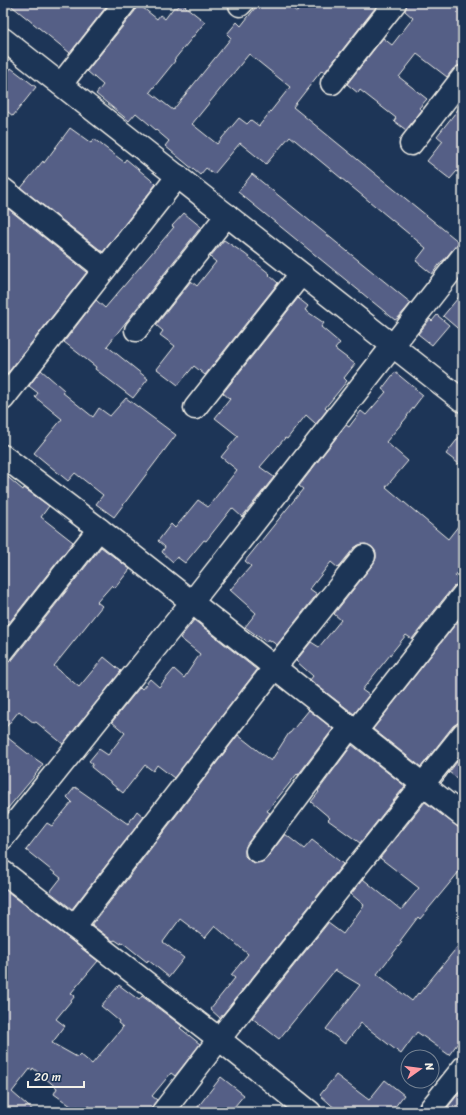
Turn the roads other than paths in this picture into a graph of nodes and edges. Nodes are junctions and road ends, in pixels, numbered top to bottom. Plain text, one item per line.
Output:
1 (125, 3) edge
2 (395, 3) edge
3 (3, 39) edge
4 (463, 77) edge
5 (332, 83) dead end
6 (61, 84) junction
7 (411, 144) dead end
8 (178, 176) junction
9 (3, 189) edge
10 (227, 215) junction
11 (463, 256) edge
12 (104, 269) junction
13 (301, 274) junction
14 (136, 330) dead end
15 (393, 346) junction
16 (3, 399) edge
17 (463, 401) edge
18 (195, 408) dead end
19 (3, 456) edge
20 (99, 529) junction
21 (364, 556) dead end
22 (463, 595) edge
23 (192, 602) junction
24 (3, 651) edge
25 (274, 667) junction
26 (353, 729) junction
27 (463, 734) edge
28 (423, 785) junction
29 (463, 816) edge
30 (3, 838) edge
31 (257, 850) dead end
32 (3, 872) edge
33 (74, 927) junction
34 (219, 1039) junction
35 (463, 1068) edge
36 (163, 1112) edge
37 (310, 1112) edge
38 (428, 1112) edge

1 - 6 street
2 - 5 street
3 - 6 street
4 - 7 street
6 - 8 street
8 - 10 street
8 - 12 street
9 - 12 street
10 - 13 street
10 - 14 street
11 - 15 street
12 - 16 street
13 - 15 street
13 - 18 street
15 - 17 street
15 - 23 street
19 - 20 street
20 - 23 street
20 - 24 street
21 - 25 street
22 - 26 street
23 - 25 street
23 - 30 street
25 - 26 street
25 - 33 street
26 - 28 street
26 - 31 street
27 - 28 street
28 - 29 street
28 - 34 street
32 - 33 street
33 - 34 street
34 - 36 street
34 - 37 street
35 - 38 street

